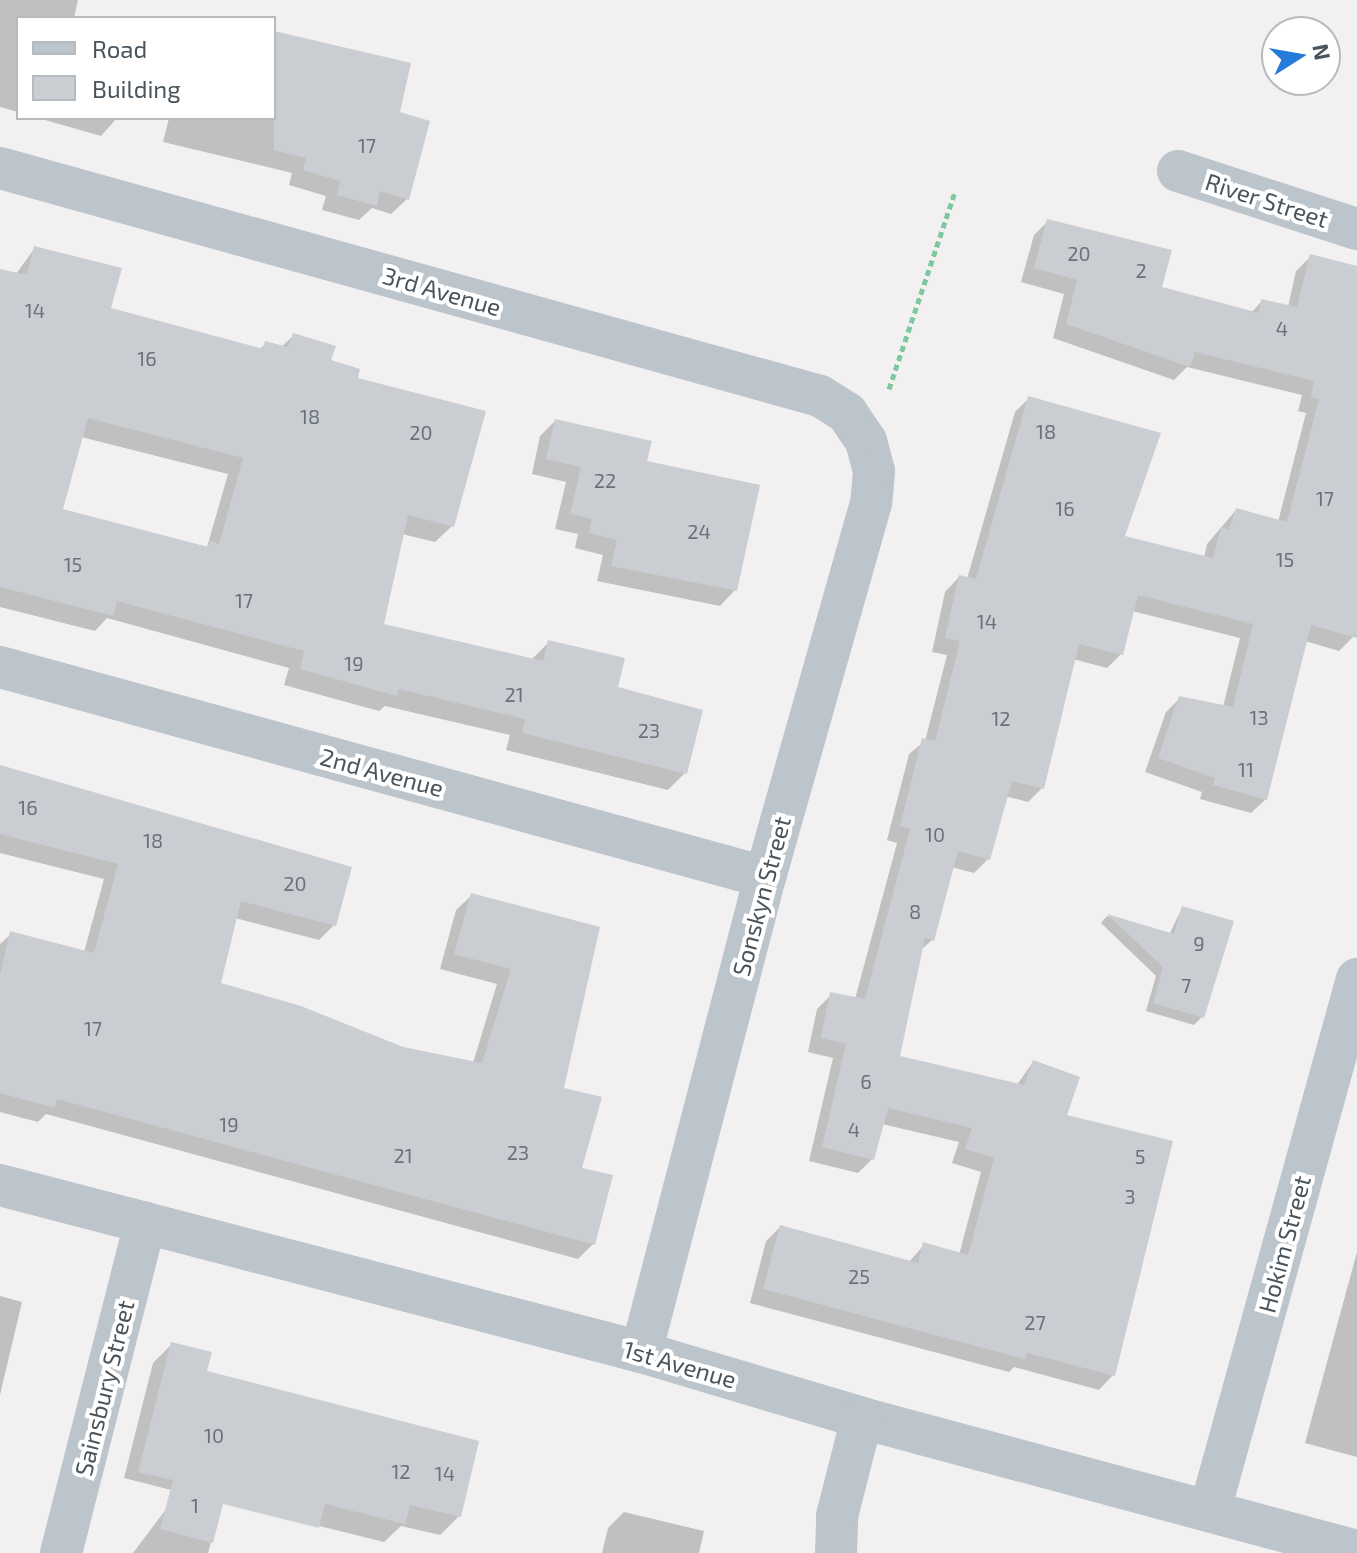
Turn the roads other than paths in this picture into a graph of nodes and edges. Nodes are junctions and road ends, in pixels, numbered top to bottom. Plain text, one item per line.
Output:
1 (0, 168) edge
2 (1178, 171) dead end
3 (1357, 229) edge
4 (866, 441) joint
5 (0, 667) edge
6 (765, 877) junction
7 (1354, 1001) edge
8 (0, 1185) edge
9 (145, 1223) junction
10 (641, 1352) junction
11 (862, 1418) junction
12 (1210, 1510) junction
13 (1357, 1551) edge
14 (61, 1553) edge
15 (836, 1553) edge

1 - 4 street, 3rd Avenue
2 - 3 street, River Street
4 - 6 street, Sonskyn Street
5 - 6 street, 2nd Avenue
6 - 10 street, Sonskyn Street
7 - 12 street, Hokim Street
8 - 9 street, 1st Avenue
9 - 10 street, 1st Avenue
9 - 14 street, Sainsbury Street
10 - 11 street, 1st Avenue
11 - 12 street, 1st Avenue
11 - 15 street
12 - 13 street, 1st Avenue

